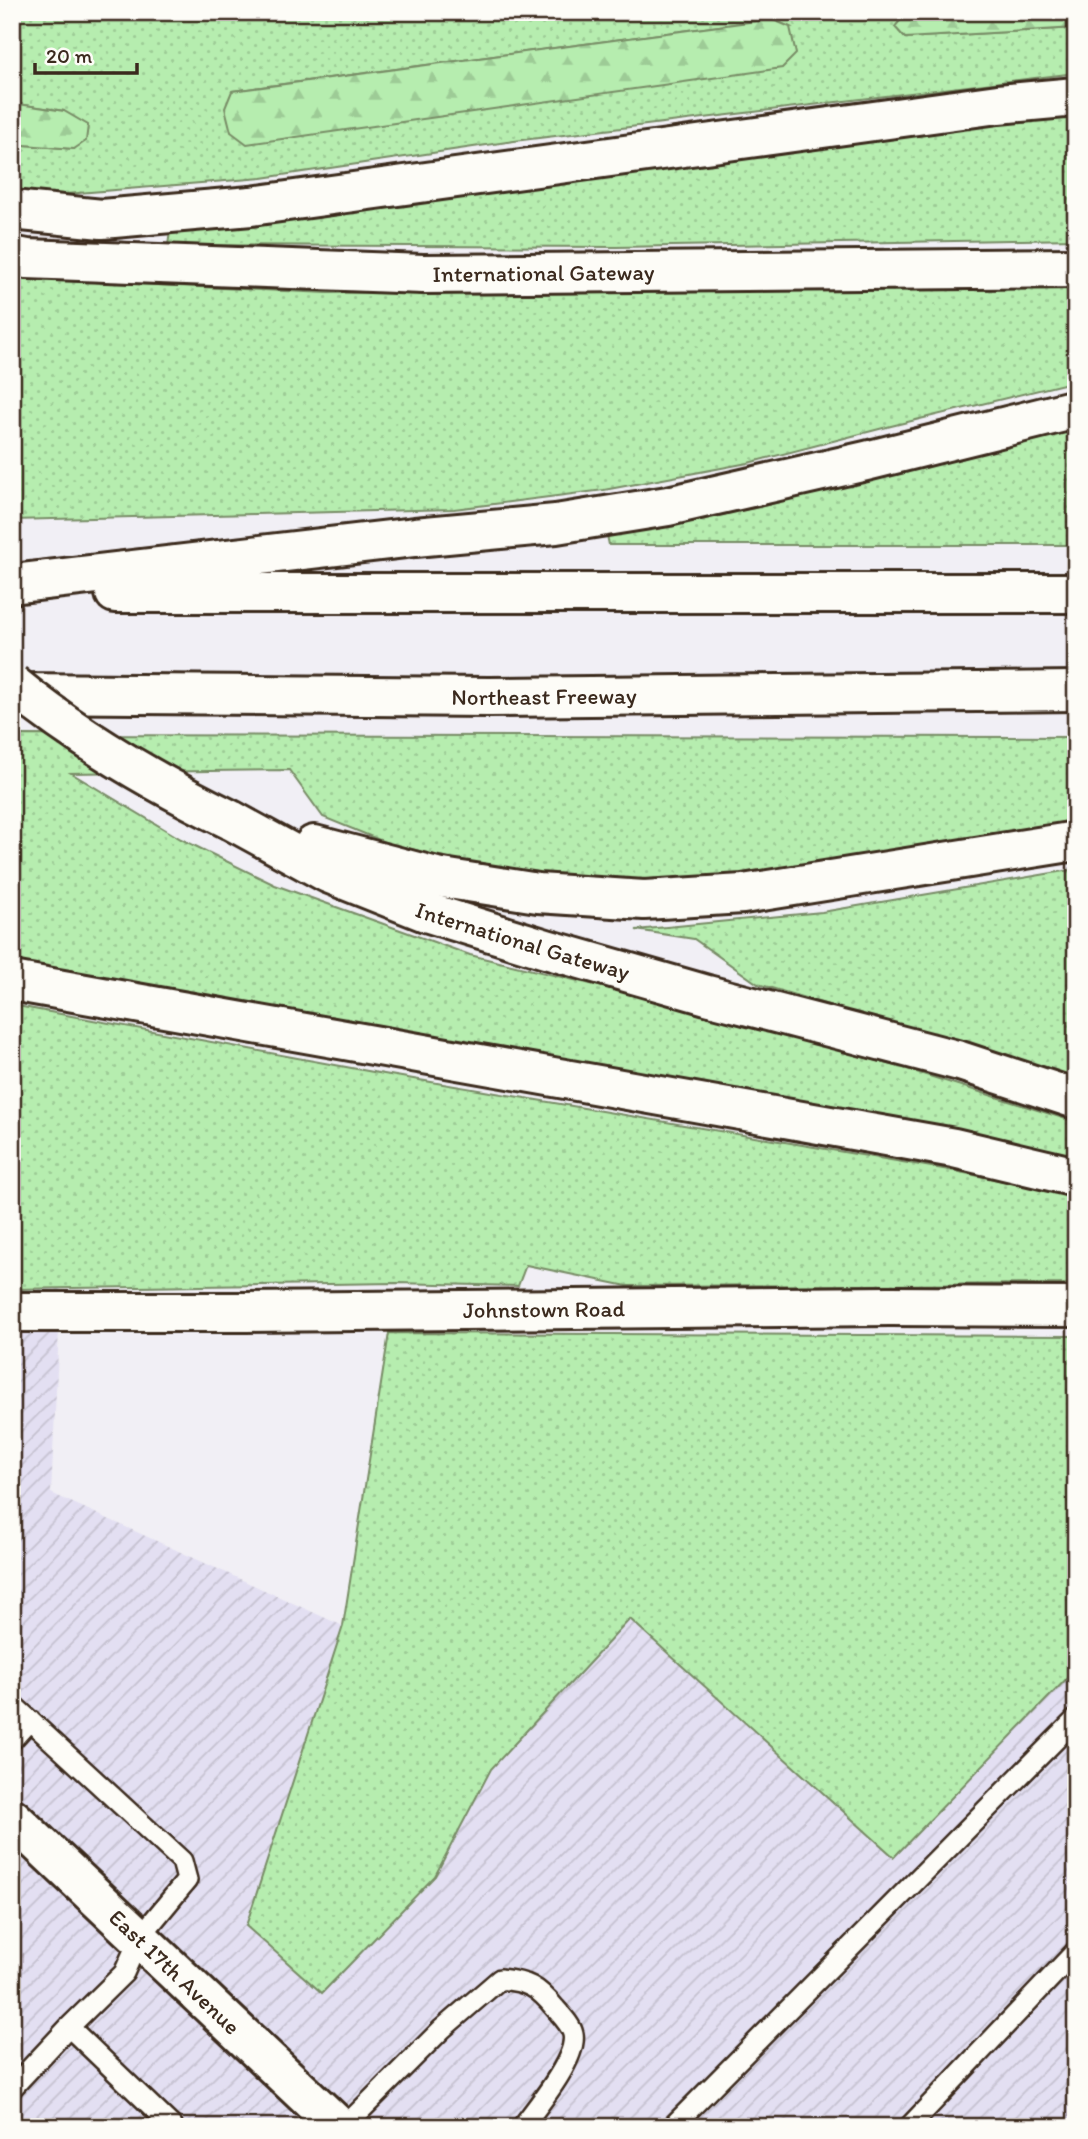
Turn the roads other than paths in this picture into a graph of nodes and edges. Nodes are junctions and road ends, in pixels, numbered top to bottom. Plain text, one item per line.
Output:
1 (1076, 97) edge
2 (12, 210) edge
3 (12, 256) edge
4 (1076, 268) edge
5 (1076, 409) edge
6 (12, 583) edge
7 (12, 592) edge
8 (1076, 593) edge
9 (12, 684) edge
10 (1076, 691) edge
11 (12, 694) edge
12 (231, 820) junction
13 (1076, 841) edge
14 (12, 981) edge
15 (1076, 1099) edge
16 (1076, 1177) edge
17 (1076, 1307) edge
18 (12, 1312) edge
19 (12, 1704) edge
20 (1076, 1719) edge
21 (30, 1720) junction
22 (12, 1740) edge
23 (12, 1818) edge
24 (139, 1937) junction
25 (1076, 1951) edge
26 (69, 2027) junction
27 (12, 2088) edge
28 (173, 2127) edge
29 (339, 2127) edge
30 (344, 2127) edge
31 (522, 2127) edge
32 (673, 2127) edge
33 (909, 2127) edge

1 - 2 main road
3 - 4 main road, International Gateway
5 - 6 main road
7 - 8 main road
9 - 12 main road, International Gateway, bridge
10 - 11 main road, Northeast Freeway
12 - 13 main road
12 - 15 main road, International Gateway
14 - 16 main road
17 - 18 main road, Johnstown Road
19 - 21 lane
20 - 32 lane
21 - 22 lane
21 - 24 lane
23 - 24 main road, East 17th Avenue
24 - 26 lane
24 - 29 main road, East 17th Avenue
25 - 33 lane
26 - 27 lane
26 - 28 lane
30 - 31 lane

